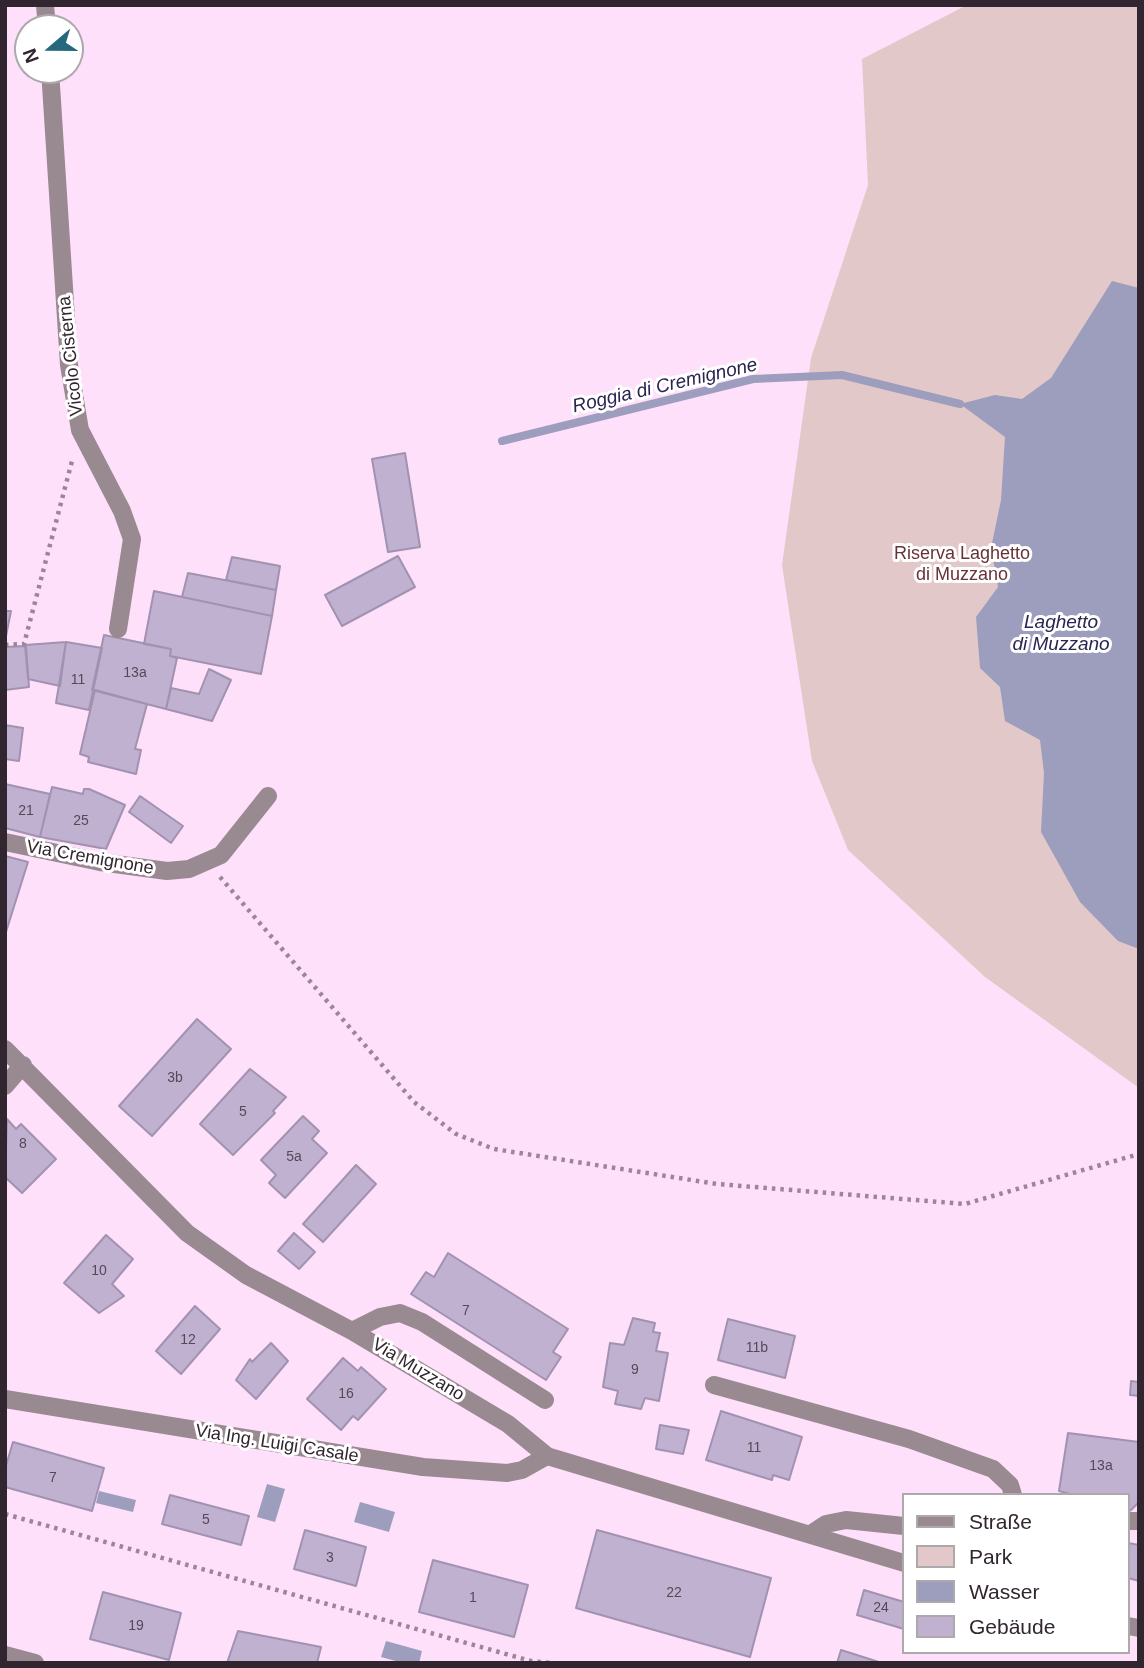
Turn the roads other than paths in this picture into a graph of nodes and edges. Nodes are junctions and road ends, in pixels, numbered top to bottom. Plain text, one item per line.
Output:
1 (51, 84) edge
2 (118, 629) dead end
3 (268, 796) dead end
4 (5, 842) edge
5 (5, 1049) edge
6 (23, 1065) junction
7 (5, 1086) edge
8 (352, 1331) junction
9 (714, 1385) dead end
10 (5, 1399) edge
11 (545, 1400) dead end
12 (547, 1456) junction
13 (1012, 1493) edge
14 (902, 1526) edge
15 (811, 1534) junction
16 (902, 1562) edge
17 (5, 1655) edge
18 (35, 1663) edge

1 - 2 street, Vicolo Cisterna
3 - 4 street, Via Cremignone
5 - 6 street, Via Muzzano
6 - 7 street
6 - 8 street, Via Muzzano
8 - 11 street
8 - 12 street, Via Muzzano
9 - 13 street
10 - 12 street, Via Ing. Luigi Casale
12 - 15 street, Via Muzzano
14 - 15 street
15 - 16 street, Via Muzzano
17 - 18 street

